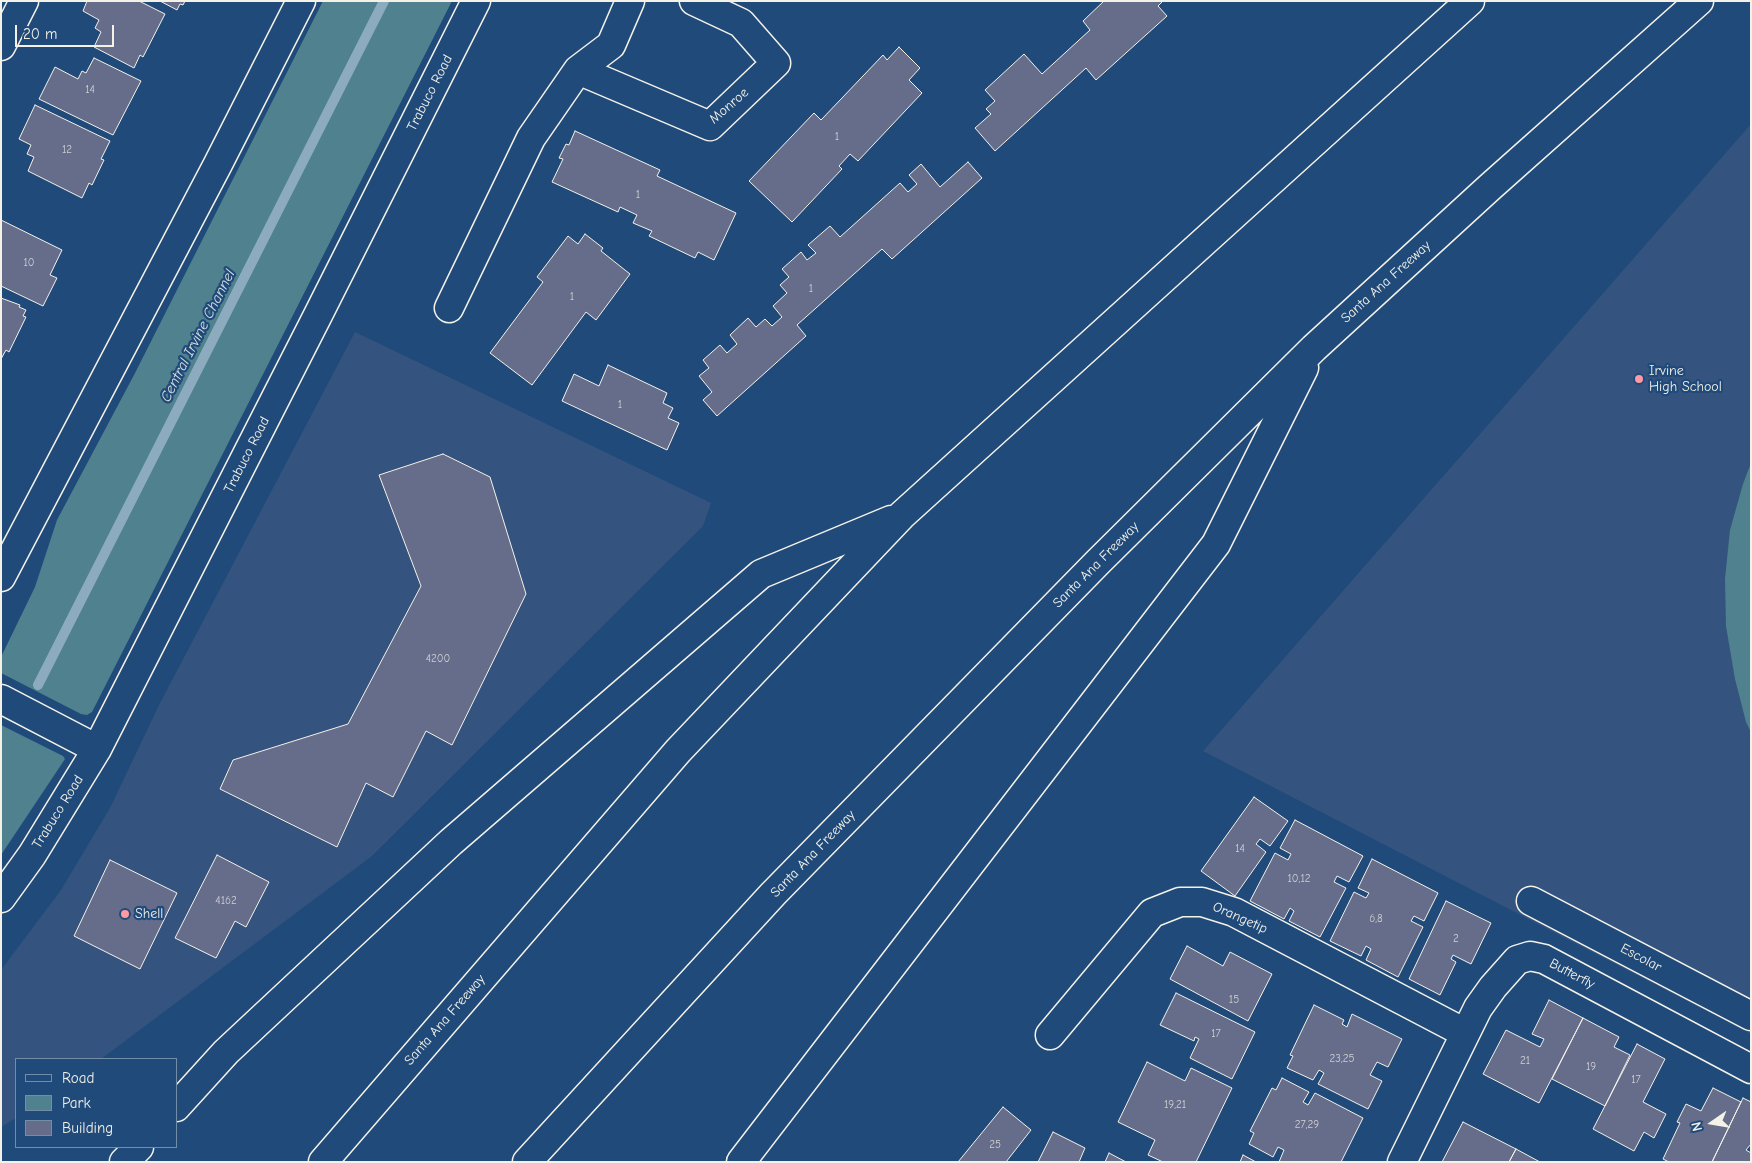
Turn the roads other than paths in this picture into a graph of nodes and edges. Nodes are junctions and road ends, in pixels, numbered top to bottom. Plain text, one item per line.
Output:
1 (24, 1) edge
2 (301, 1) edge
3 (476, 1) edge
4 (630, 1) edge
5 (694, 1) edge
6 (1470, 1) edge
7 (1699, 1) edge
8 (1, 46) edge
9 (578, 70) junction
10 (449, 308) dead end
11 (1314, 348) junction
12 (902, 515) junction
13 (1, 577) edge
14 (1, 699) edge
15 (97, 749) junction
16 (1, 898) edge
17 (1531, 901) dead end
18 (1751, 1016) edge
19 (1465, 1033) junction
20 (1050, 1036) dead end
21 (1751, 1069) edge
22 (178, 1105) edge
23 (138, 1148) edge
24 (124, 1162) edge
25 (322, 1162) edge
26 (527, 1162) edge
27 (741, 1162) edge
28 (1402, 1162) edge

1 - 8 main road
2 - 13 main road
3 - 15 main road, Trabuco Road
4 - 9 main road
5 - 9 main road, Monroe
6 - 12 main road, Santa Ana Freeway
7 - 11 main road, Santa Ana Freeway
9 - 10 main road
11 - 26 main road, Santa Ana Freeway
11 - 27 main road
12 - 22 main road
12 - 25 main road, Santa Ana Freeway
14 - 15 main road
15 - 16 main road, Trabuco Road
17 - 18 main road, Escolar
19 - 20 main road, Orangetip
19 - 21 main road, Butterfly
19 - 28 main road, Butterfly
23 - 24 main road

